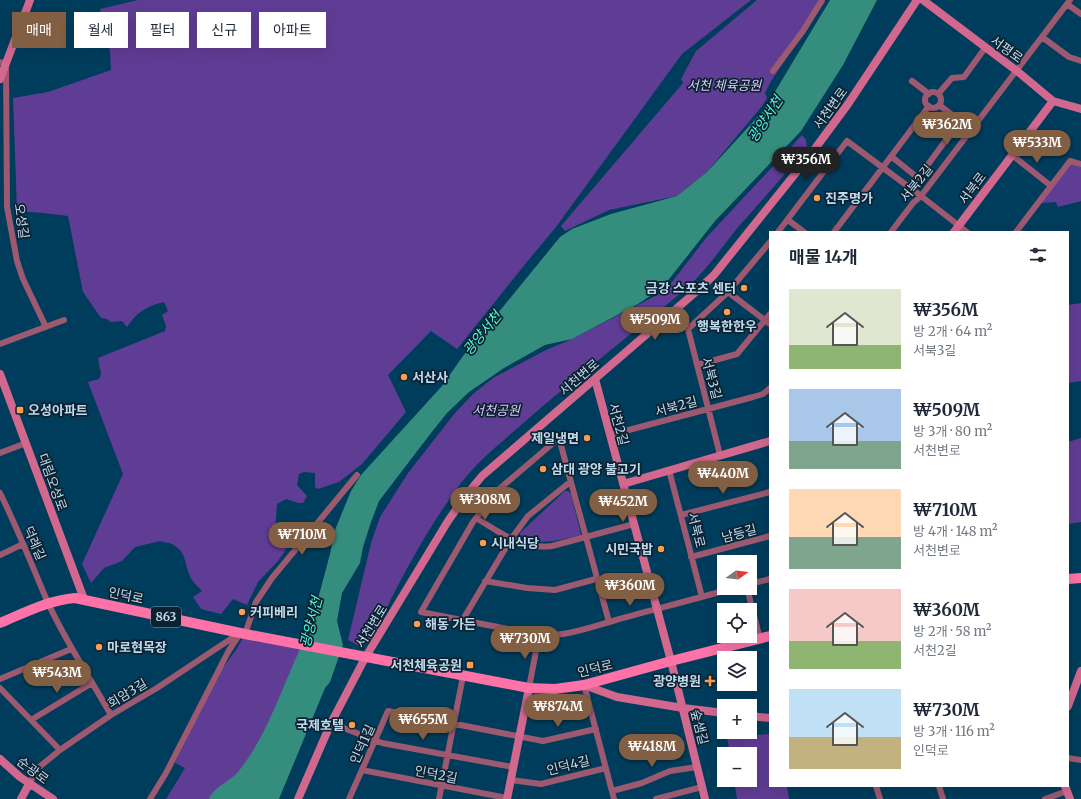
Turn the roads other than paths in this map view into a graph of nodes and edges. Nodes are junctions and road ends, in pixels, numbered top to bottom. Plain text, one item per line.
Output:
1 (30, 0) edge
2 (822, 0) edge
3 (917, 0) edge
4 (923, 0) edge
5 (1068, 2) edge
6 (1081, 14) edge
7 (1042, 37) junction
8 (985, 48) junction
9 (1081, 60) edge
10 (3, 63) edge
11 (773, 71) dead end
12 (1017, 71) junction
13 (0, 79) edge
14 (912, 81) dead end
15 (929, 94) junction
16 (938, 94) junction
17 (1053, 101) junction
18 (940, 105) junction
19 (929, 106) junction
20 (1081, 109) edge
21 (960, 121) junction
22 (971, 129) junction
23 (1012, 155) junction
24 (892, 156) junction
25 (1081, 164) edge
26 (883, 169) junction
27 (1051, 186) junction
28 (921, 196) junction
29 (788, 220) junction
30 (957, 229) edge
31 (779, 231) edge
32 (803, 231) edge
33 (835, 231) edge
34 (892, 231) edge
35 (1017, 231) edge
36 (769, 243) edge
37 (728, 292) junction
38 (64, 320) dead end
39 (767, 322) edge
40 (46, 327) junction
41 (0, 344) edge
42 (697, 364) junction
43 (0, 374) edge
44 (594, 379) junction
45 (769, 389) edge
46 (708, 408) junction
47 (610, 435) junction
48 (769, 441) edge
49 (26, 443) junction
50 (0, 454) edge
51 (720, 455) junction
52 (669, 470) junction
53 (357, 475) dead end
54 (570, 482) junction
55 (623, 484) junction
56 (769, 492) edge
57 (1, 497) edge
58 (681, 515) junction
59 (476, 518) junction
60 (634, 524) junction
61 (769, 536) edge
62 (586, 537) junction
63 (511, 540) junction
64 (23, 544) junction
65 (0, 555) edge
66 (691, 557) junction
67 (769, 578) edge
68 (1081, 578) edge
69 (596, 579) junction
70 (1069, 579) edge
71 (485, 581) junction
72 (757, 582) edge
73 (717, 593) edge
74 (749, 595) edge
75 (702, 597) junction
76 (84, 599) junction
77 (48, 603) junction
78 (657, 609) junction
79 (462, 621) junction
80 (608, 622) junction
81 (0, 623) edge
82 (244, 634) junction
83 (538, 635) junction
84 (765, 637) edge
85 (71, 649) junction
86 (366, 658) junction
87 (671, 661) junction
88 (1081, 671) edge
89 (463, 676) junction
90 (1079, 678) edge
91 (0, 679) edge
92 (92, 683) junction
93 (584, 685) junction
94 (0, 688) edge
95 (529, 688) junction
96 (1069, 703) edge
97 (683, 708) junction
98 (717, 712) edge
99 (111, 715) junction
100 (757, 717) edge
101 (769, 718) edge
102 (31, 720) junction
103 (331, 723) junction
104 (454, 724) junction
105 (596, 729) junction
106 (520, 736) junction
107 (375, 741) junction
108 (60, 750) junction
109 (449, 755) junction
110 (1069, 758) edge
111 (0, 759) edge
112 (1081, 760) edge
113 (513, 767) junction
114 (697, 767) junction
115 (606, 768) junction
116 (362, 770) junction
117 (511, 780) junction
118 (29, 784) junction
119 (442, 786) junction
120 (702, 787) junction
121 (876, 787) edge
122 (939, 787) edge
123 (612, 790) junction
124 (1067, 792) edge
125 (475, 796) edge
126 (21, 799) edge
127 (53, 799) edge
128 (150, 799) edge
129 (298, 799) edge
130 (352, 799) edge
131 (439, 799) edge
132 (507, 799) edge
133 (614, 799) edge
134 (656, 799) edge
135 (705, 799) edge
136 (880, 799) edge
137 (943, 799) edge
138 (1045, 799) edge

1 - 10 street
2 - 11 street
3 - 44 street, 서천변로
4 - 8 street, 서평로
5 - 6 street
5 - 7 street, 서북2길
7 - 9 street
7 - 12 street, 서북2길
8 - 12 street, 서평로
8 - 16 street
10 - 13 street
10 - 40 street, 오성길
12 - 17 street, 서평로
12 - 22 street, 서북2길
14 - 15 street
15 - 16 street
15 - 19 street
16 - 18 street
17 - 20 street, 서평로
17 - 23 street, 서북로
18 - 19 street
18 - 21 street
19 - 24 street
21 - 22 street
21 - 24 street
22 - 28 street, 서북2길
23 - 27 street
23 - 30 street, 서북로
24 - 26 street
25 - 27 street
26 - 28 street
26 - 29 street
26 - 33 street
27 - 35 street
28 - 30 street
28 - 34 street, 서북2길
29 - 31 street
29 - 32 street
36 - 37 street, 서북3길
37 - 39 street
37 - 42 street, 서북3길
38 - 40 street
39 - 42 street
40 - 41 street
42 - 46 street, 서북3길
43 - 49 street, 대림오성로
44 - 47 street, 서천2길
44 - 86 street, 서천변로
45 - 46 street, 서북2길
46 - 47 street, 서북2길
46 - 51 street, 서북3길
47 - 55 street, 서천2길
48 - 51 street
49 - 50 street
49 - 76 street, 대림오성로
51 - 52 street
52 - 55 street
52 - 58 street, 서북로
53 - 82 street
54 - 59 street
54 - 62 street
54 - 63 street
55 - 60 street, 서천2길
56 - 58 street
57 - 64 street, 덕례길
58 - 66 street, 서북로
59 - 63 street
59 - 79 street
60 - 62 street
60 - 78 street, 서천2길
61 - 66 street, 남등길
62 - 63 street
62 - 69 street
63 - 71 street
64 - 65 street
64 - 77 street, 덕례길
66 - 75 street, 서북로
67 - 72 street
68 - 70 main road
69 - 71 street
69 - 80 street
71 - 79 street
73 - 75 street
74 - 84 street
75 - 78 street
76 - 77 main road, 인덕로 / 863
76 - 82 main road, 인덕로 / 863
77 - 81 main road, 인덕로 / 863
77 - 85 street, 덕례길
78 - 80 street
78 - 87 street, 서천2길
79 - 83 street
80 - 83 street
82 - 86 main road, 인덕로
82 - 99 street, 회암3길
82 - 128 street
83 - 95 street
84 - 87 main road, 인덕로
85 - 91 street
85 - 92 street, 덕례길
86 - 89 main road, 인덕로
86 - 103 street, 서천변로
87 - 93 main road, 인덕로
87 - 97 street, 숲샘길
88 - 90 street
89 - 95 main road, 인덕로
89 - 104 street
90 - 96 street
92 - 99 street, 덕례길
92 - 102 street, 회암3길
93 - 95 main road, 인덕로
93 - 97 street
93 - 105 street
94 - 102 street
95 - 106 street
97 - 98 street
97 - 114 street, 숲샘길
99 - 108 street, 회암3길
100 - 101 street
102 - 108 street
103 - 107 street
103 - 129 street, 서천변로
104 - 106 street, 인덕1길
104 - 107 street, 인덕1길
104 - 109 street
105 - 106 street
105 - 115 street
106 - 113 street
107 - 109 street
107 - 116 street, 인덕1길
108 - 118 street, 회암3길
109 - 113 street
109 - 119 street
110 - 112 street
111 - 118 street, 순광로
113 - 117 street
114 - 120 street, 숲샘길
114 - 123 street
115 - 117 street, 인덕4길
115 - 123 street
116 - 119 street, 인덕2길
116 - 130 street, 인덕1길
117 - 132 street
118 - 126 street
118 - 127 street, 순광로
119 - 125 street, 인덕2길
119 - 131 street
120 - 134 street
120 - 135 street, 숲샘길
121 - 136 street
122 - 137 street
123 - 133 street
124 - 138 street
125 - 132 street, 인덕2길

